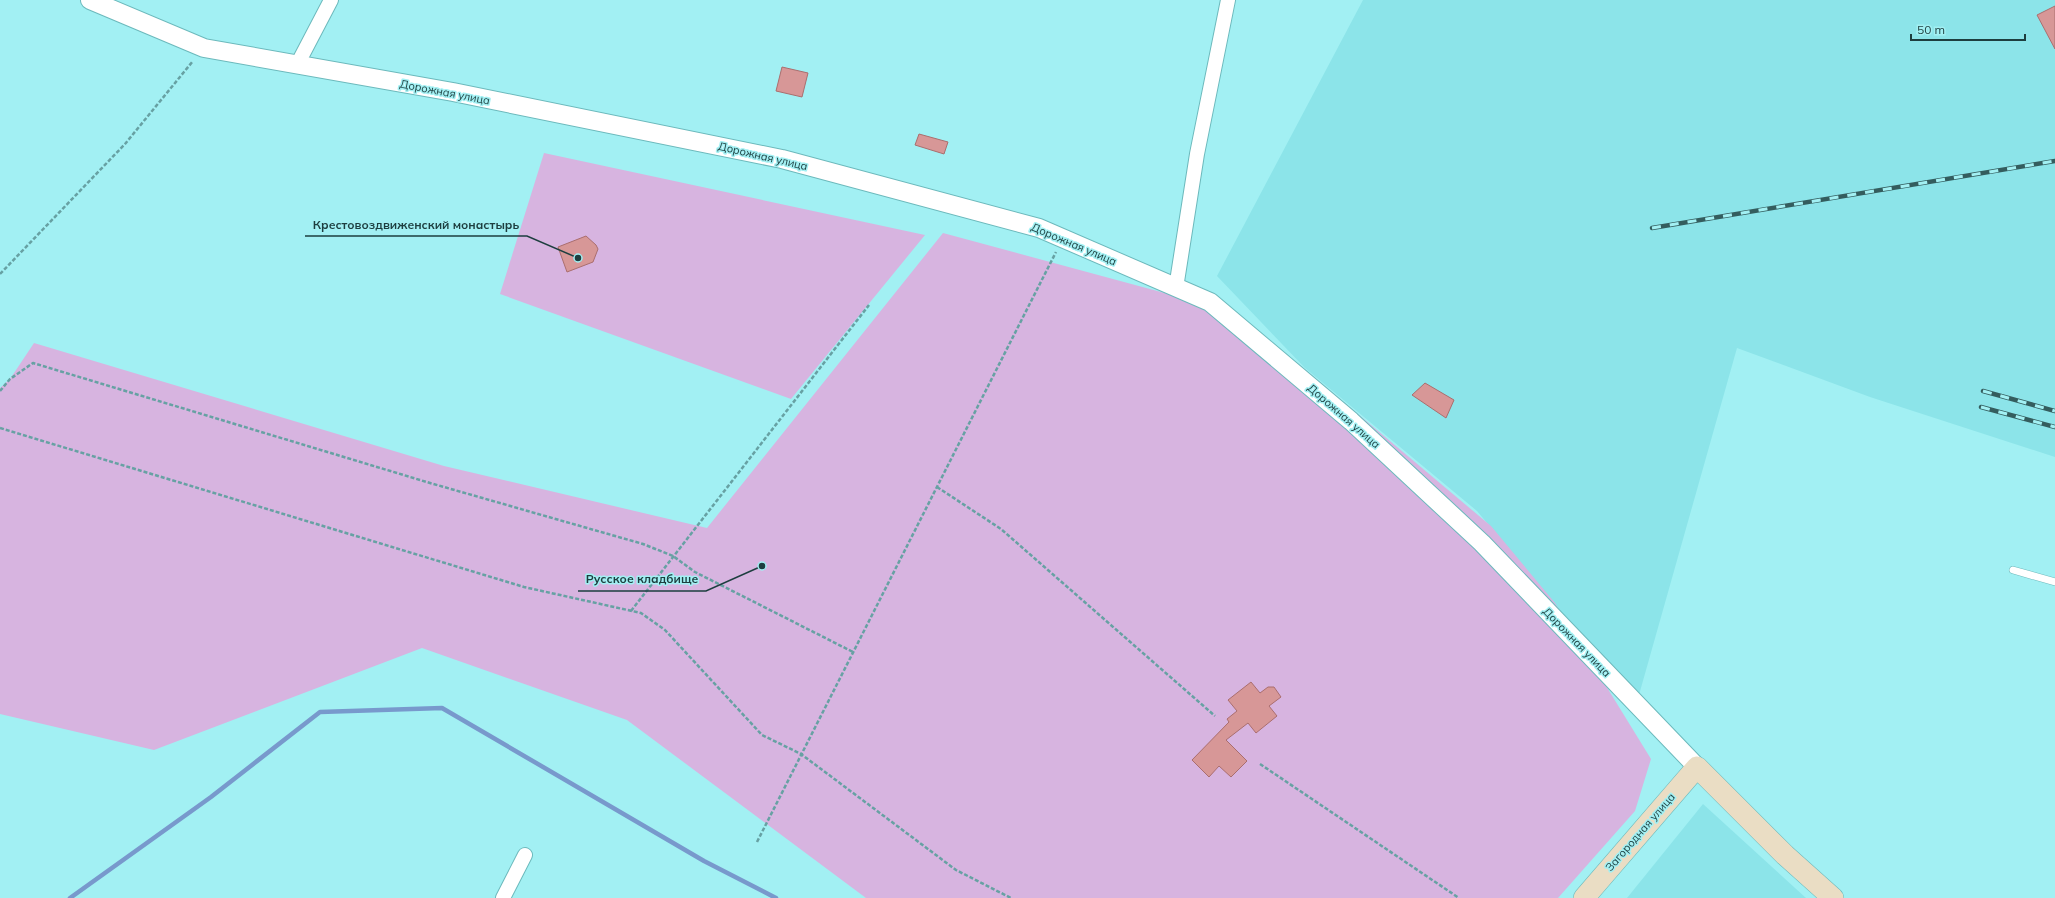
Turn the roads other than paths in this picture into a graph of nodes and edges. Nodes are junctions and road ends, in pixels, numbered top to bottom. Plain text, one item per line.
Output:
1 (90, 0) edge
2 (331, 0) edge
3 (1228, 0) edge
4 (297, 65) junction
5 (1176, 288) junction
6 (2013, 570) dead end
7 (2055, 582) edge
8 (1697, 766) junction
9 (525, 855) dead end
10 (503, 898) edge
11 (1584, 898) edge
12 (1833, 898) edge

1 - 4 street, Дорожная улица
2 - 4 street
3 - 5 street
4 - 5 street, Дорожная улица
5 - 8 street, Дорожная улица
6 - 7 lane
8 - 11 main road, Загородная улица
8 - 12 main road
9 - 10 street

